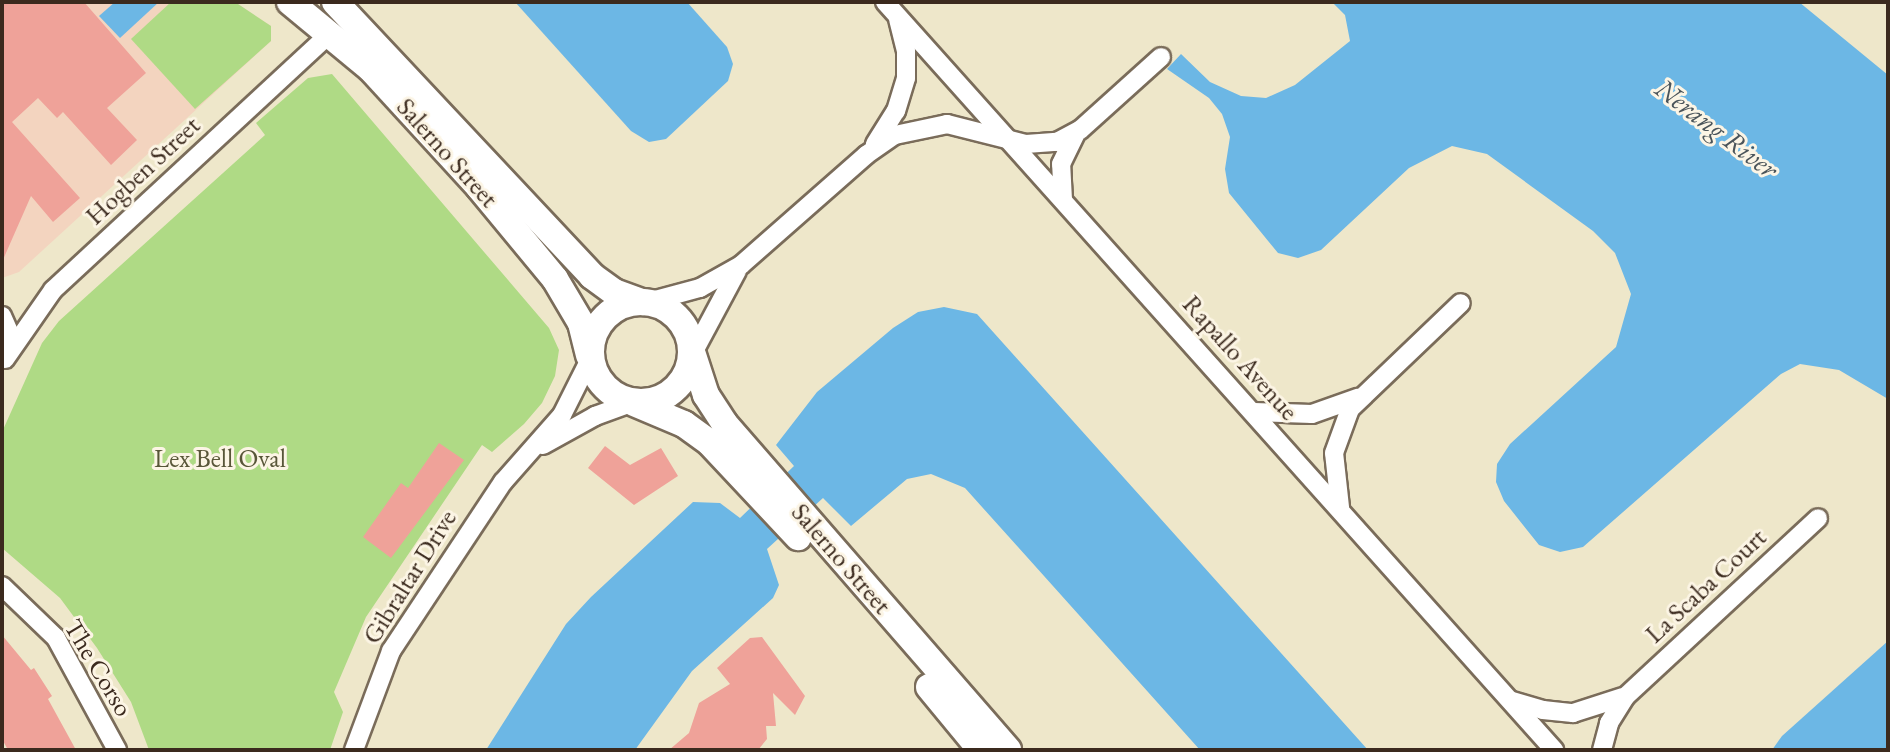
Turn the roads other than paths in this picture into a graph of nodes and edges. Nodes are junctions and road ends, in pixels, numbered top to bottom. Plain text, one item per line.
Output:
1 (335, 2) edge
2 (295, 5) edge
3 (890, 8) edge
4 (331, 33) junction
5 (1161, 57) dead end
6 (1080, 130) junction
7 (1009, 140) junction
8 (858, 162) junction
9 (1063, 200) junction
10 (741, 265) junction
11 (645, 302) junction
12 (1461, 303) dead end
13 (2, 316) edge
14 (693, 354) junction
15 (590, 357) junction
16 (3, 363) edge
17 (1362, 394) junction
18 (633, 403) junction
19 (1254, 412) junction
20 (537, 448) junction
21 (768, 489) junction
22 (1341, 510) junction
23 (1818, 518) dead end
24 (2, 586) edge
25 (925, 669) junction
26 (1630, 692) junction
27 (1509, 700) junction
28 (117, 750) edge
29 (354, 750) edge
30 (981, 750) edge
31 (1008, 750) edge
32 (1554, 750) edge
33 (1602, 750) edge

1 - 11 main road, Salerno Street
2 - 4 main road, Salerno Street
3 - 7 street, Rapallo Avenue
3 - 8 street
4 - 15 main road, Salerno Street
4 - 16 street, Hogben Street
5 - 6 street
6 - 7 street
6 - 9 street
7 - 8 street
7 - 9 street, Rapallo Avenue
8 - 10 street
9 - 19 street, Rapallo Avenue
10 - 11 street
10 - 14 street
11 - 14 main road
11 - 15 main road
12 - 17 street
13 - 16 street
14 - 18 main road
14 - 21 main road, Salerno Street
15 - 18 main road
15 - 20 street, Gibraltar Drive
17 - 19 street
17 - 22 street
18 - 20 street, Gibraltar Drive
18 - 21 main road, Salerno Street
19 - 22 street, Rapallo Avenue
20 - 29 street, Gibraltar Drive
21 - 25 main road, Salerno Street
22 - 27 street, Rapallo Avenue
23 - 26 street, La Scaba Court
24 - 28 street, The Corso
25 - 30 main road, Salerno Street
25 - 31 main road, Salerno Street
26 - 27 street, La Scaba Court
26 - 33 street, La Scaba Court
27 - 32 street, Rapallo Avenue

